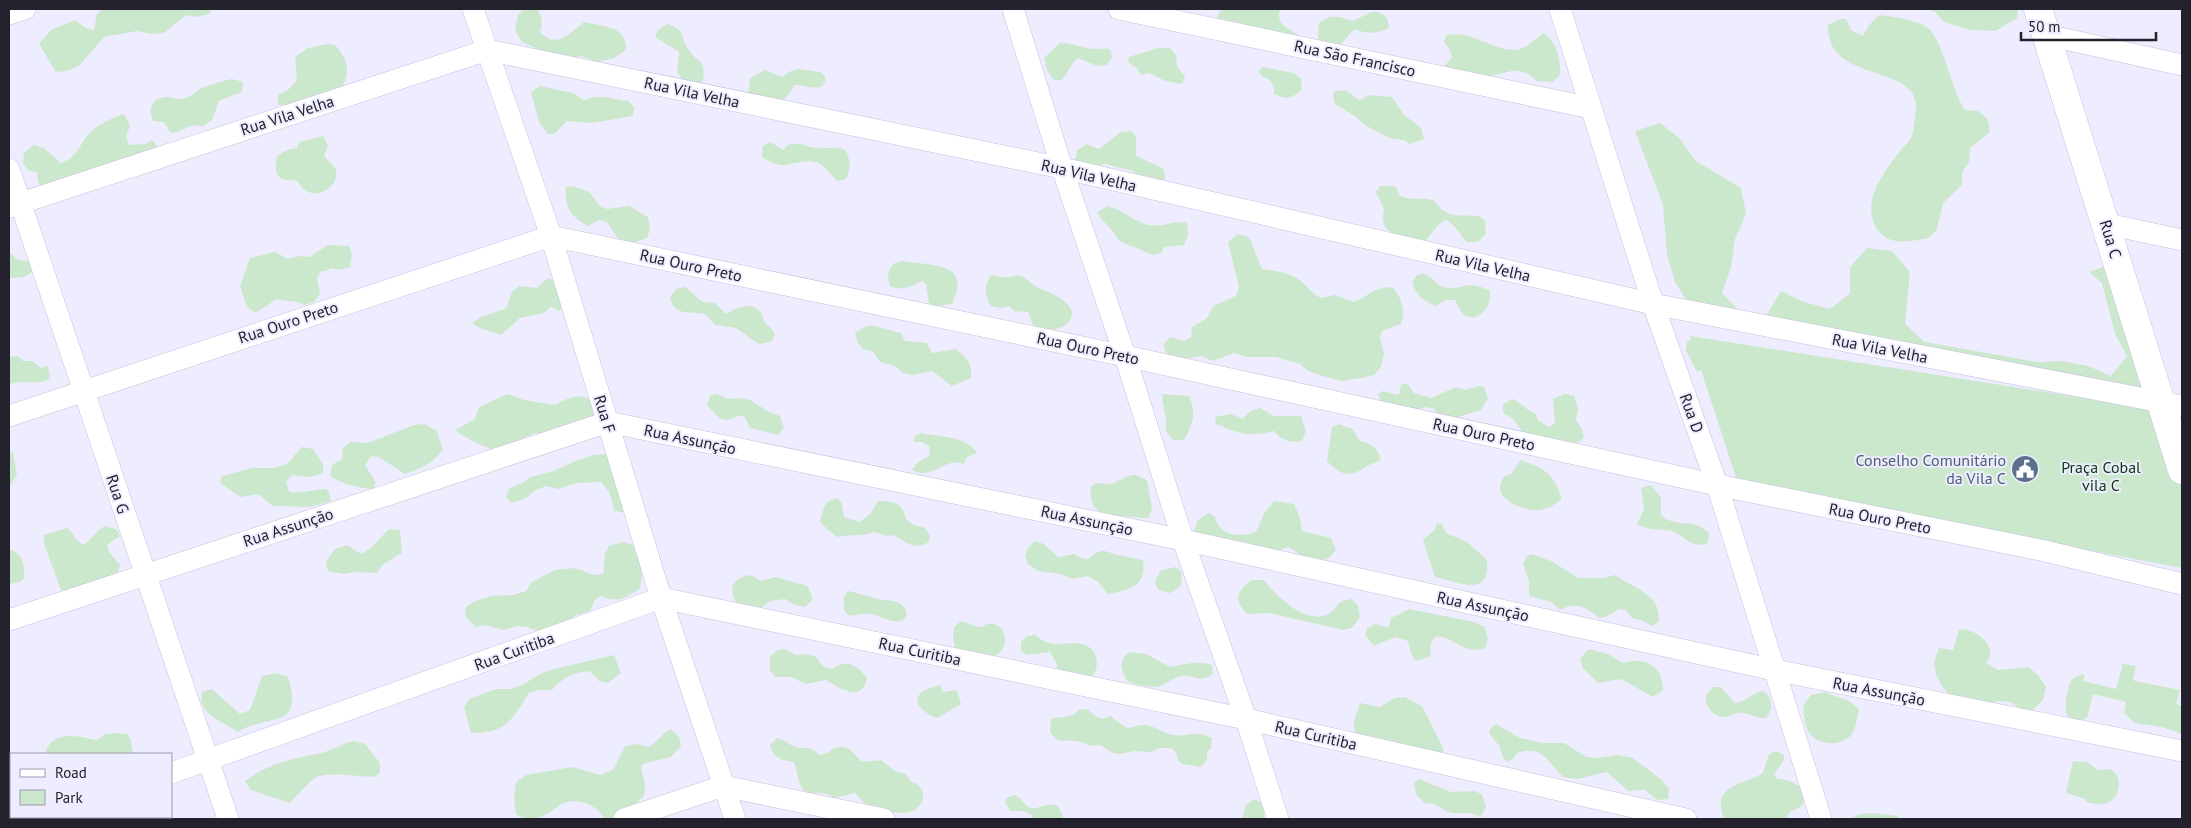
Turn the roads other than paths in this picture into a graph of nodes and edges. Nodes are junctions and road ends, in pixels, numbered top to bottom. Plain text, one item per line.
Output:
1 (25, 9) edge
2 (473, 9) edge
3 (1013, 9) edge
4 (1119, 9) edge
5 (1560, 9) edge
6 (2038, 9) edge
7 (9, 14) edge
8 (2047, 35) junction
9 (486, 50) junction
10 (2182, 65) edge
11 (1591, 108) junction
12 (1062, 168) junction
13 (9, 169) edge
14 (14, 205) edge
15 (2107, 224) junction
16 (551, 236) junction
17 (2182, 240) edge
18 (1653, 304) junction
19 (1125, 356) junction
20 (84, 390) junction
21 (2172, 403) edge
22 (9, 416) edge
23 (608, 422) junction
24 (2182, 470) edge
25 (1717, 485) junction
26 (1183, 540) junction
27 (145, 574) junction
28 (2182, 584) edge
29 (662, 598) junction
30 (9, 620) edge
31 (1774, 670) junction
32 (1246, 719) junction
33 (2182, 751) edge
34 (209, 760) junction
35 (172, 773) edge
36 (723, 786) junction
37 (228, 819) edge
38 (624, 819) edge
39 (734, 819) edge
40 (884, 819) edge
41 (1278, 819) edge
42 (1686, 819) edge
43 (1821, 819) edge

1 - 7 street
2 - 9 street, Rua F
3 - 12 street
4 - 11 street, Rua São Francisco
5 - 11 street, Rua D
6 - 8 street, Rua C
8 - 10 street
8 - 15 street, Rua C
9 - 12 street, Rua Vila Velha
9 - 14 street, Rua Vila Velha
9 - 16 street, Rua F
11 - 18 street, Rua D
12 - 18 street, Rua Vila Velha
12 - 19 street
13 - 14 street, Rua G
14 - 20 street, Rua G
15 - 17 street
15 - 21 street, Rua C
16 - 19 street, Rua Ouro Preto
16 - 20 street, Rua Ouro Preto
16 - 23 street, Rua F
18 - 21 street, Rua Vila Velha
18 - 25 street, Rua D
19 - 25 street, Rua Ouro Preto
19 - 26 street
20 - 22 street, Rua Ouro Preto
20 - 27 street, Rua G
21 - 24 street, Rua C
23 - 26 street, Rua Assunção
23 - 27 street, Rua Assunção
23 - 29 street, Rua F
25 - 28 street, Rua Ouro Preto
25 - 31 street, Rua D
26 - 31 street, Rua Assunção
26 - 32 street
27 - 30 street, Rua Assunção
27 - 34 street, Rua G
29 - 32 street, Rua Curitiba
29 - 34 street, Rua Curitiba
29 - 36 street, Rua F
31 - 33 street, Rua Assunção
31 - 43 street, Rua D
32 - 41 street
32 - 42 street, Rua Curitiba
34 - 35 street, Rua Curitiba
34 - 37 street, Rua G
36 - 38 street
36 - 39 street, Rua F
36 - 40 street

